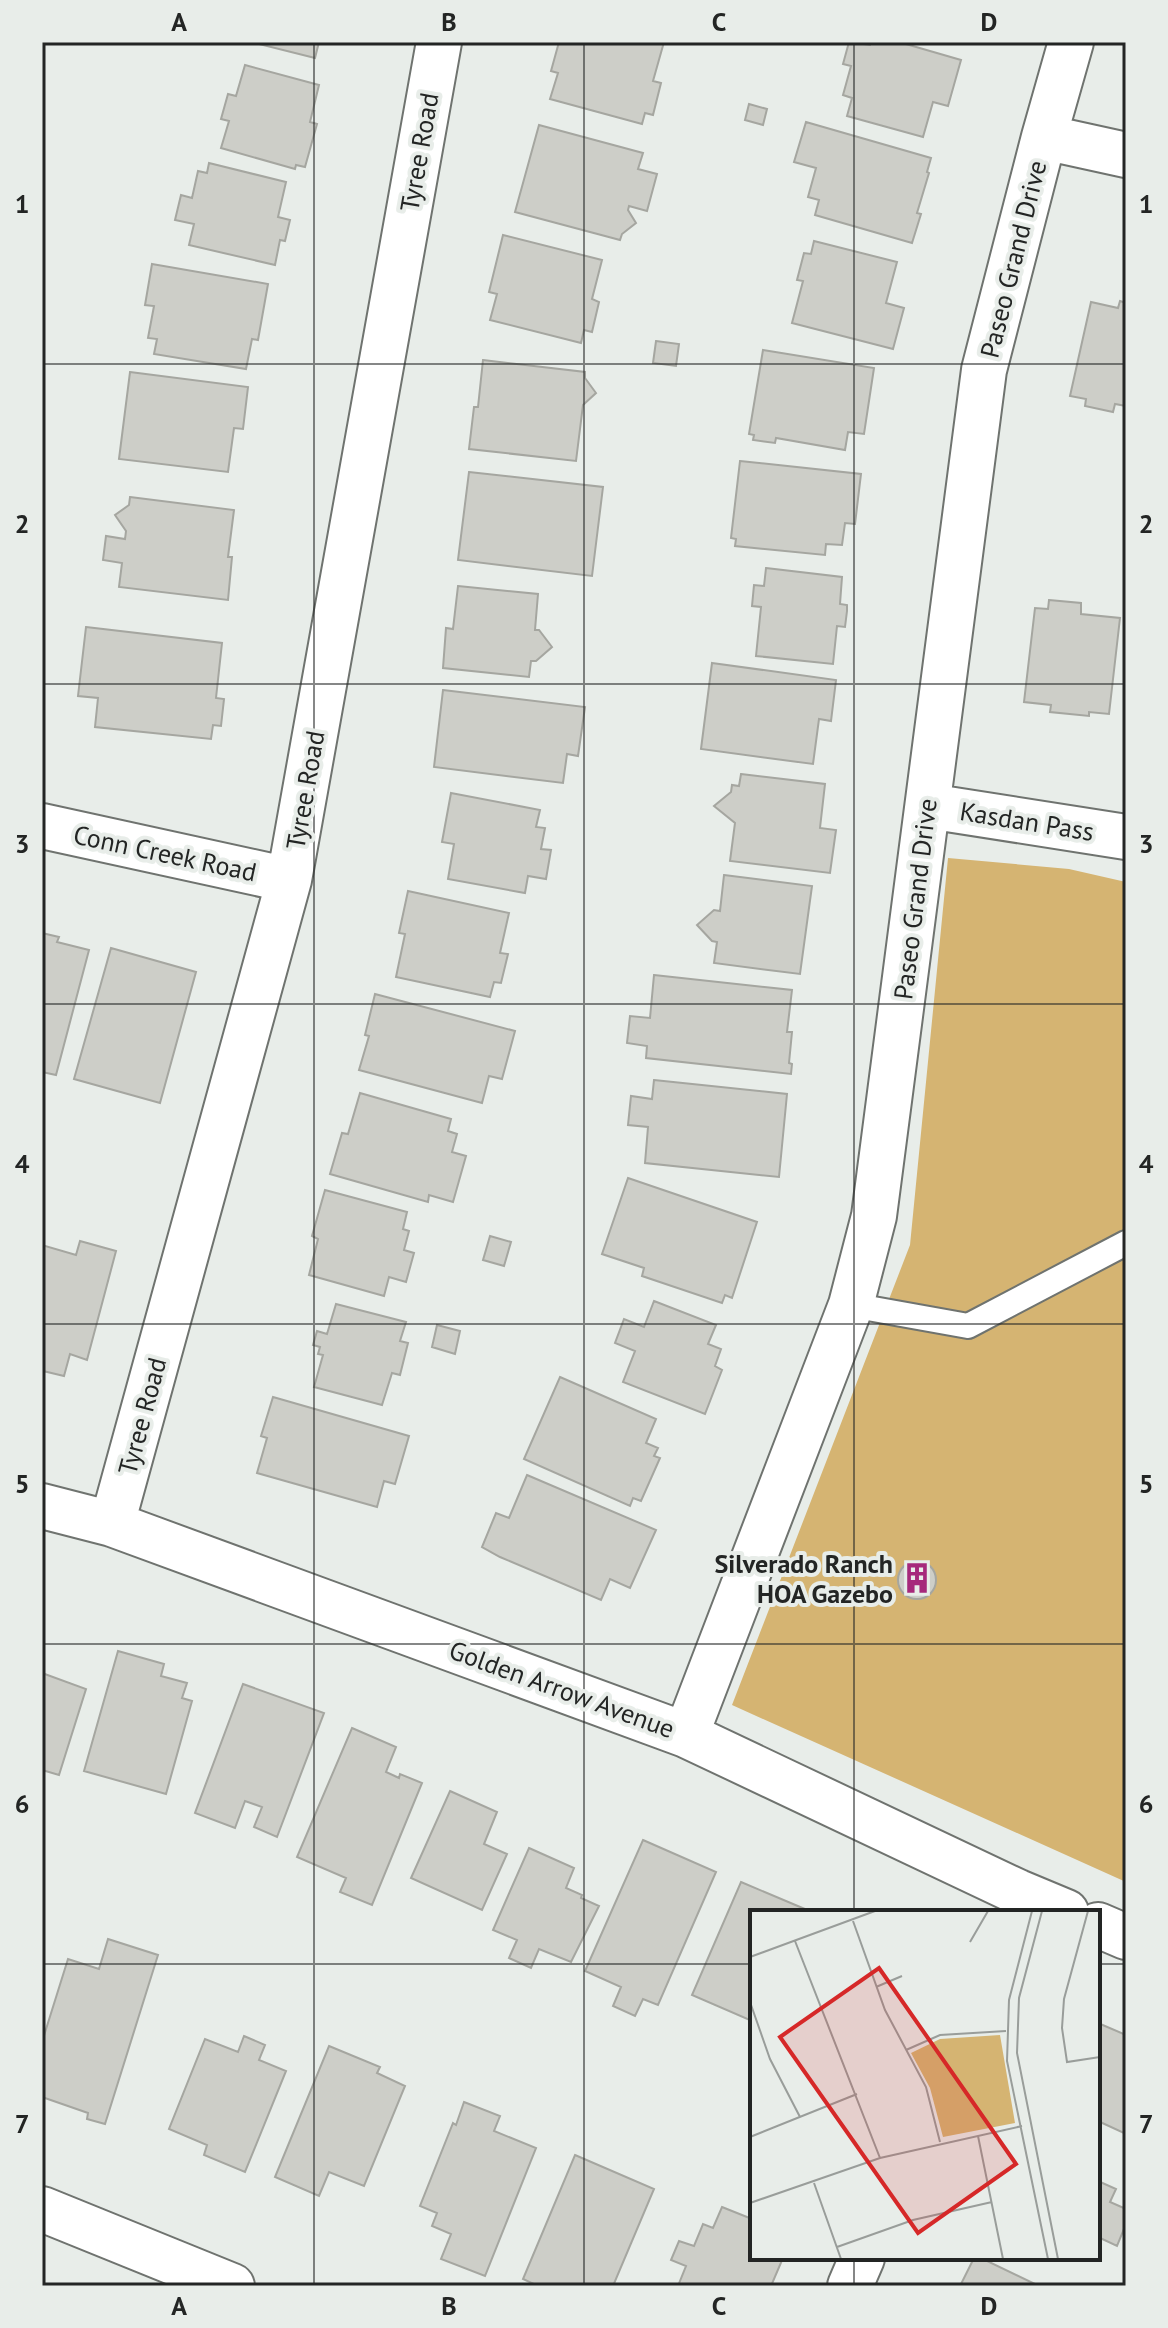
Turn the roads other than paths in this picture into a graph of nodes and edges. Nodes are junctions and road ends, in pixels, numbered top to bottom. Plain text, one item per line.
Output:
1 (439, 42) edge
2 (1071, 42) edge
3 (1044, 137) junction
4 (1126, 155) edge
5 (928, 806) junction
6 (42, 826) edge
7 (1126, 837) edge
8 (289, 880) junction
9 (1126, 1243) edge
10 (851, 1305) junction
11 (42, 1506) edge
12 (112, 1524) junction
13 (686, 1735) junction
14 (1014, 1902) edge
15 (1056, 1910) edge
16 (1100, 1926) edge
17 (1126, 1937) edge
18 (42, 2209) edge
19 (861, 2260) edge
20 (232, 2286) edge
21 (850, 2286) edge

1 - 8 street, Tyree Road
2 - 3 street, Paseo Grand Drive
3 - 4 street
3 - 5 street, Paseo Grand Drive
5 - 7 street, Kasdan Pass
5 - 10 street, Paseo Grand Drive
6 - 8 street, Conn Creek Road
8 - 12 street, Tyree Road
9 - 10 lane
10 - 13 street, Paseo Grand Drive
11 - 12 street, Golden Arrow Avenue
12 - 13 street, Golden Arrow Avenue
13 - 14 street, Golden Arrow Avenue
14 - 15 street, Golden Arrow Avenue
16 - 17 street
18 - 20 street
19 - 21 street

